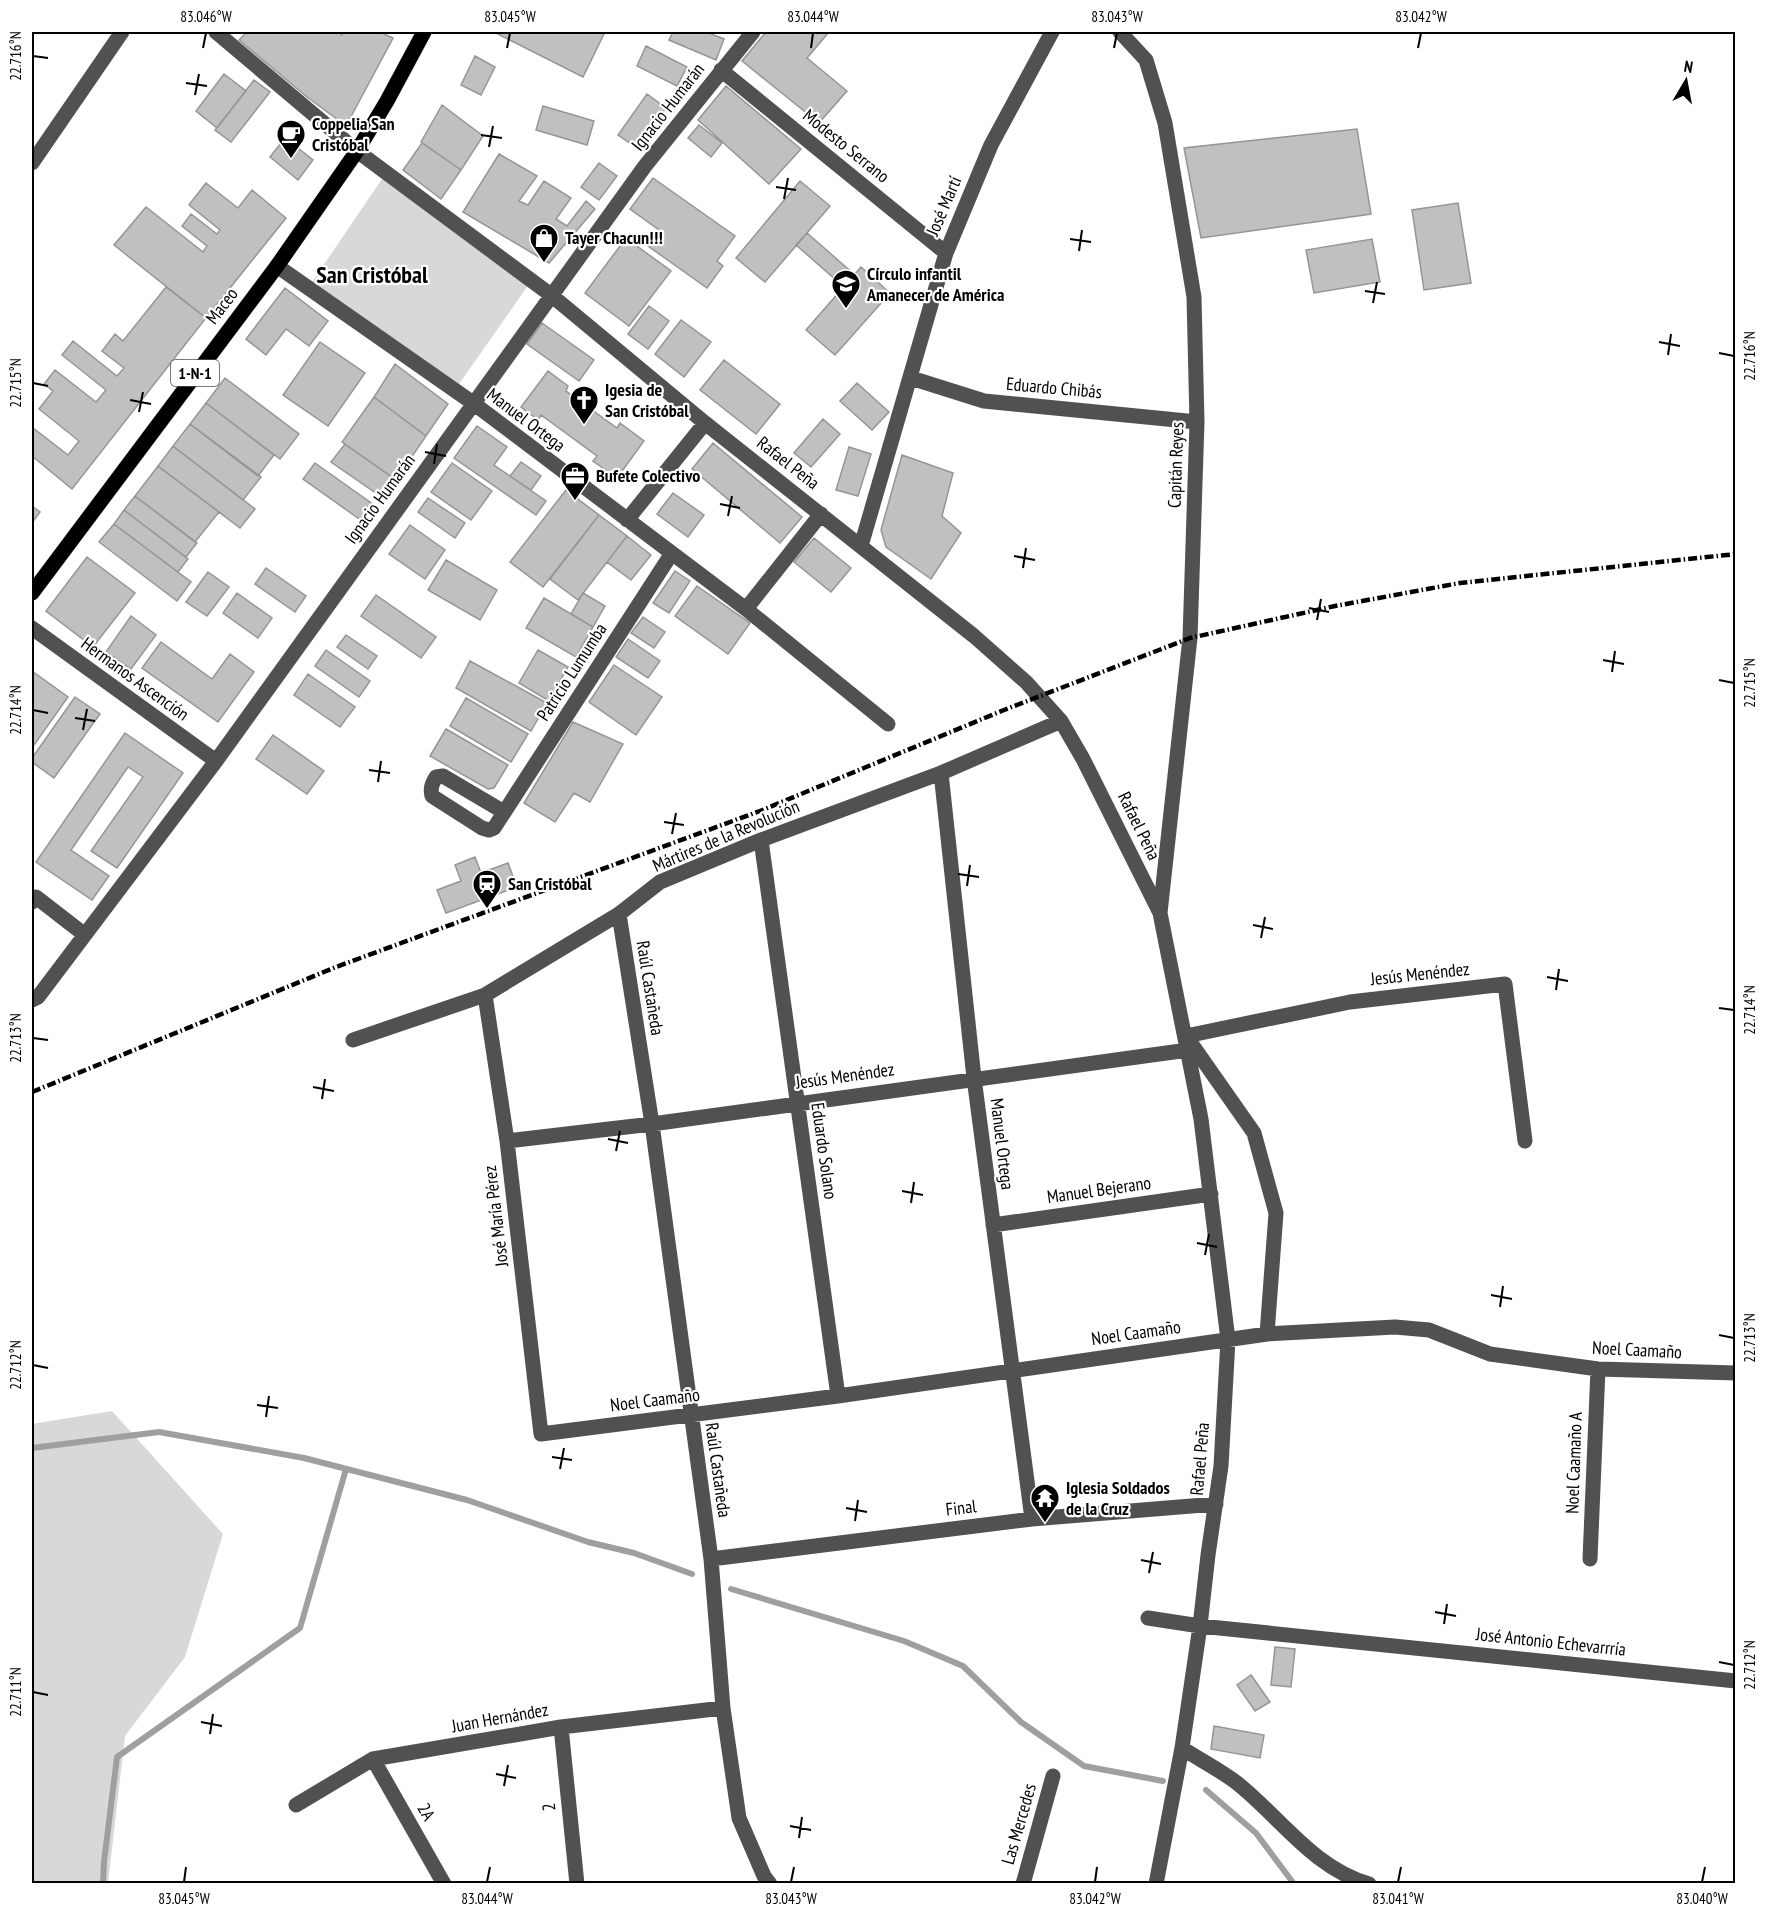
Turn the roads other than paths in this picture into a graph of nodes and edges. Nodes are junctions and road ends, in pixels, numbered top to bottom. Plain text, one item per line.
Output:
1 (122, 32) edge
2 (216, 32) edge
3 (424, 32) edge
4 (753, 32) edge
5 (1052, 32) edge
6 (1120, 32) edge
7 (721, 70) junction
8 (357, 151) junction
9 (32, 163) edge
10 (946, 253) junction
11 (277, 266) junction
12 (551, 295) junction
13 (911, 378) junction
14 (472, 403) junction
15 (1197, 422) junction
16 (705, 423) junction
17 (821, 514) junction
18 (627, 520) junction
19 (861, 546) junction
20 (672, 553) junction
21 (32, 593) edge
22 (746, 609) junction
23 (32, 628) edge
24 (1061, 722) junction
25 (888, 724) dead end
26 (216, 761) junction
27 (941, 773) junction
28 (504, 812) junction
29 (761, 840) junction
30 (32, 902) edge
31 (1160, 913) junction
32 (619, 914) junction
33 (85, 935) junction
34 (485, 995) junction
35 (32, 1000) edge
36 (353, 1040) dead end
37 (1187, 1043) junction
38 (974, 1078) junction
39 (798, 1102) junction
40 (652, 1124) junction
41 (507, 1141) junction
42 (1525, 1141) dead end
43 (1210, 1194) junction
44 (993, 1225) junction
45 (1268, 1334) junction
46 (1228, 1340) junction
47 (1598, 1369) junction
48 (1013, 1371) junction
49 (1736, 1373) edge
50 (838, 1396) junction
51 (691, 1416) junction
52 (541, 1434) joint
53 (1216, 1504) junction
54 (1032, 1519) junction
55 (711, 1559) junction
56 (1590, 1559) dead end
57 (1148, 1618) dead end
58 (1200, 1626) junction
59 (1736, 1681) edge
60 (723, 1708) junction
61 (561, 1727) junction
62 (1182, 1748) junction
63 (373, 1759) junction
64 (1053, 1776) dead end
65 (296, 1805) dead end
66 (763, 1881) edge
67 (444, 1884) edge
68 (577, 1884) edge
69 (1023, 1884) edge
70 (1156, 1884) edge
71 (1368, 1884) edge

1 - 9 street
2 - 8 street, Rafael Peña
3 - 8 main road, Maceo / 1-N-1
4 - 7 street, Ignacio Humarán
5 - 10 street, José Martí
6 - 15 street, Capitán Reyes
7 - 10 street, Modesto Serrano
7 - 12 street, Ignacio Humarán
8 - 11 main road, Maceo / 1-N-1
8 - 12 street, Rafael Peña
10 - 13 street, José Martí
11 - 14 street, Manuel Ortega
11 - 21 main road, Maceo / 1-N-1
12 - 14 street, Ignacio Humarán
12 - 16 street, Rafael Peña
13 - 15 street, Eduardo Chibás
13 - 19 street, José Martí
14 - 18 street, Manuel Ortega
14 - 26 street, Ignacio Humarán
15 - 31 street, Capitán Reyes
16 - 17 street, Rafael Peña
16 - 18 street
17 - 19 street, Rafael Peña
17 - 22 street
18 - 20 street, Manuel Ortega
19 - 24 street, Rafael Peña
20 - 22 street, Manuel Ortega
20 - 28 street, Patricio Lumumba
22 - 25 street, Manuel Ortega
23 - 26 street, Hermanos Ascención
24 - 27 street, Mártires de la Revolución
24 - 31 street, Rafael Peña
26 - 33 street, Ignacio Humarán
27 - 29 street, Mártires de la Revolución
27 - 38 street, Manuel Ortega
28 - 28 street, Patricio Lumumba
29 - 32 street, Mártires de la Revolución
29 - 39 street, Eduardo Solano
30 - 33 street
31 - 37 street, Rafael Peña
32 - 34 street, Mártires de la Revolución
32 - 40 street, Raúl Castañeda
33 - 35 street, Ignacio Humarán
34 - 36 street, Mártires de la Revolución
34 - 41 street, José María Pérez
37 - 38 street, Jesús Menéndez
37 - 42 street, Jesús Menéndez
37 - 43 street, Rafael Peña
37 - 45 street, Rafael Peña
38 - 39 street, Jesús Menéndez
38 - 44 street, Manuel Ortega
39 - 40 street, Jesús Menéndez
39 - 50 street, Eduardo Solano
40 - 41 street, Jesús Menéndez
40 - 51 street, Raúl Castañeda
41 - 52 street, José María Pérez
43 - 44 street, Manuel Bejerano
43 - 46 street, Rafael Peña
44 - 48 street, Manuel Ortega
45 - 46 street, Noel Caamaño
45 - 47 street, Noel Caamaño
46 - 48 street, Noel Caamaño
46 - 53 street, Rafael Peña
47 - 49 street, Noel Caamaño
47 - 56 street, Noel Caamaño A
48 - 50 street, Noel Caamaño
48 - 54 street, Manuel Ortega
50 - 51 street, Noel Caamaño
51 - 52 street, Noel Caamaño
51 - 55 street, Raúl Castañeda
53 - 54 street, Final
53 - 58 street, Rafael Peña
54 - 55 street, Final
55 - 60 street, Raúl Castañeda
57 - 58 street, José Antonio Echevarrría
58 - 59 street, José Antonio Echevarrría
58 - 62 street, Rafael Peña
60 - 61 street, Juan Hernández
60 - 66 street, Raúl Castañeda
61 - 63 street, Juan Hernández
61 - 68 street, 2
62 - 70 street, Rafael Peña
62 - 71 street
63 - 65 street, Juan Hernández
63 - 67 street, 2A
64 - 69 street, Las Mercedes

